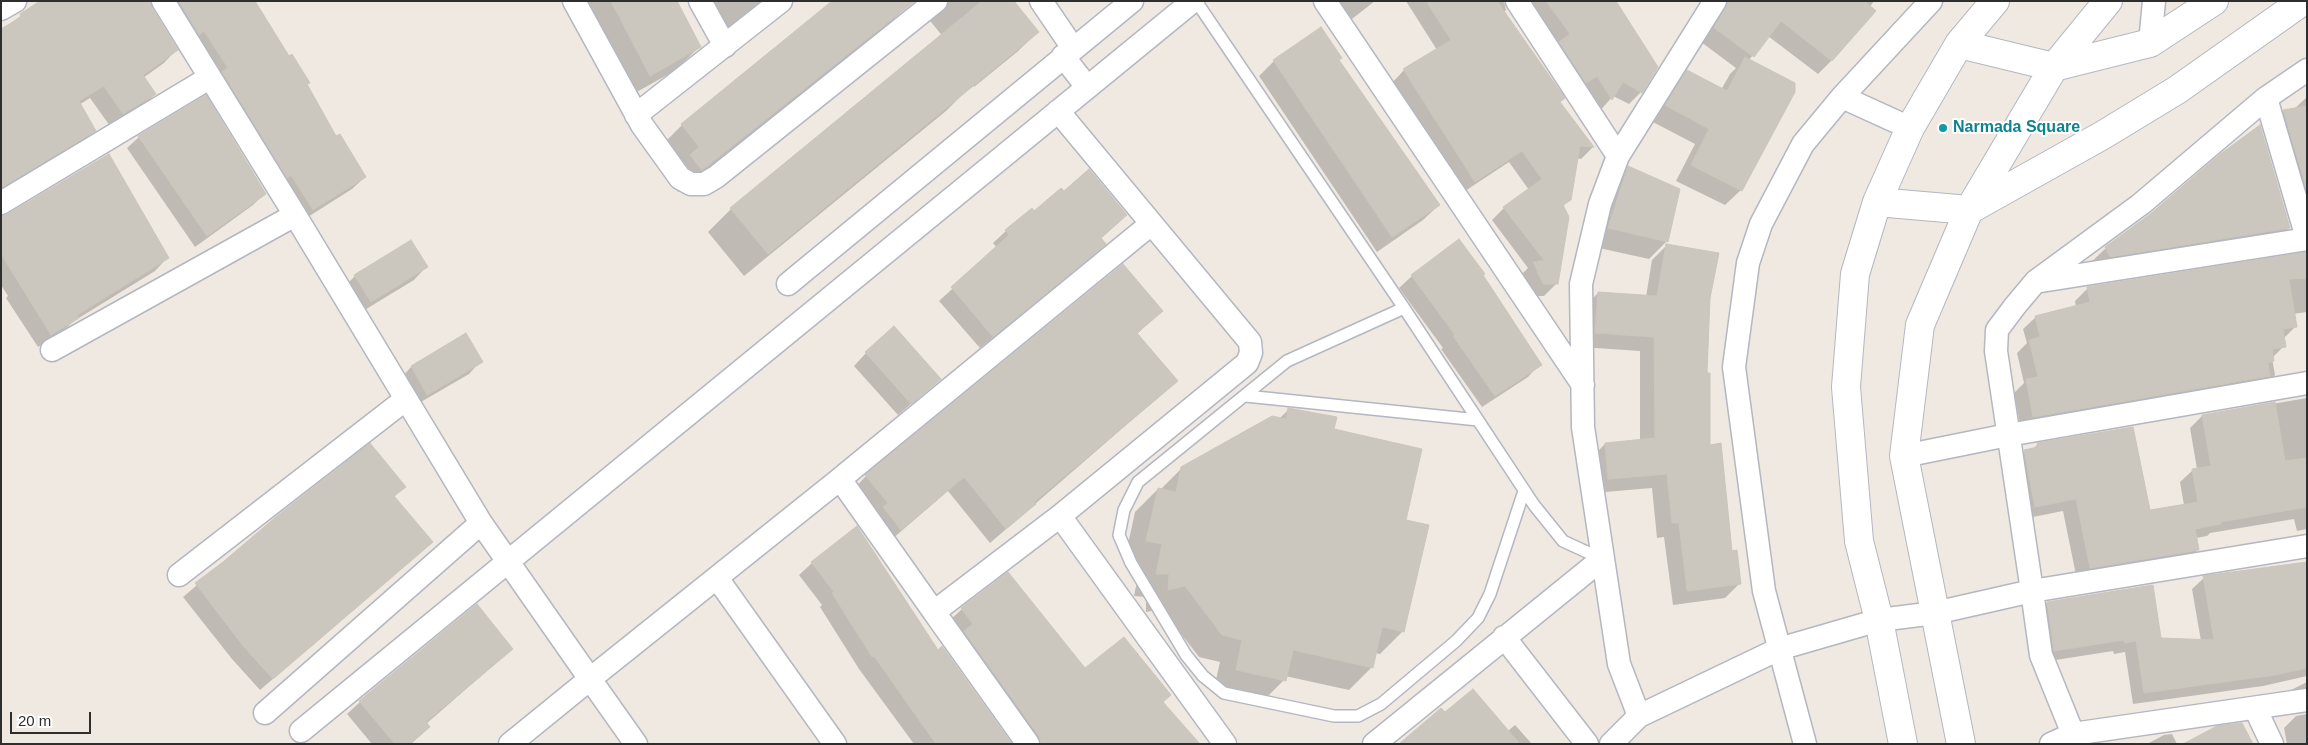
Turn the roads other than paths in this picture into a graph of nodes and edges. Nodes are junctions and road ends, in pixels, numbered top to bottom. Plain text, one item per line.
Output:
1 (15, 1) edge
2 (163, 1) edge
3 (574, 1) edge
4 (700, 1) edge
5 (781, 1) edge
6 (1041, 1) edge
7 (1132, 1) edge
8 (1194, 1) edge
9 (1325, 1) edge
10 (1517, 1) edge
11 (1932, 1) edge
12 (1994, 1) edge
13 (2108, 1) edge
14 (2154, 1) edge
15 (2214, 1) edge
16 (2303, 1) edge
17 (1710, 3) edge
18 (925, 5) edge
19 (1, 9) edge
20 (2150, 43) junction
21 (1959, 44) junction
22 (725, 46) junction
23 (1068, 52) junction
24 (2054, 67) junction
25 (2307, 70) edge
26 (209, 78) junction
27 (1087, 87) junction
28 (1842, 97) junction
29 (2266, 98) junction
30 (1058, 111) junction
31 (636, 115) junction
32 (1910, 128) junction
33 (1618, 156) junction
34 (1877, 202) junction
35 (1, 203) edge
36 (1969, 210) junction
37 (295, 215) junction
38 (1151, 224) junction
39 (2307, 238) edge
40 (2036, 281) junction
41 (788, 284) dead end
42 (1404, 308) junction
43 (52, 350) dead end
44 (2307, 383) edge
45 (1582, 386) junction
46 (1246, 396) junction
47 (406, 399) junction
48 (1478, 420) junction
49 (2008, 435) junction
50 (1904, 456) junction
51 (840, 479) junction
52 (1524, 491) junction
53 (1060, 516) junction
54 (481, 523) junction
55 (2307, 546) edge
56 (1602, 559) junction
57 (507, 562) junction
58 (179, 575) dead end
59 (717, 578) junction
60 (2032, 592) junction
61 (934, 612) junction
62 (1935, 612) junction
63 (1879, 620) junction
64 (1504, 637) junction
65 (1779, 650) junction
66 (590, 680) junction
67 (2307, 700) edge
68 (2255, 708) junction
69 (265, 713) dead end
70 (1639, 716) junction
71 (301, 731) dead end
72 (2075, 739) edge
73 (510, 744) edge
74 (636, 744) edge
75 (835, 744) edge
76 (1028, 744) edge
77 (1225, 744) edge
78 (1374, 744) edge
79 (1587, 744) edge
80 (1611, 744) edge
81 (1805, 744) edge
82 (1903, 744) edge
83 (1961, 744) edge
84 (2051, 744) edge
85 (2272, 744) edge

1 - 19 street
2 - 26 street
3 - 31 street
4 - 22 street
5 - 22 street
6 - 23 street
7 - 23 street
8 - 27 street
8 - 42 lane
9 - 45 street
10 - 33 street
11 - 28 street
12 - 21 main road
13 - 24 main road
14 - 20 street
15 - 20 main road
16 - 36 main road
17 - 33 street
18 - 31 street
20 - 24 main road
21 - 24 main road
21 - 32 main road
22 - 31 street
23 - 27 street
23 - 41 street
24 - 36 main road
25 - 29 street
26 - 35 street
26 - 37 street
27 - 30 street
28 - 32 street
28 - 65 street
29 - 39 street
29 - 40 street
30 - 38 street
30 - 57 street
32 - 34 main road
33 - 45 street
34 - 36 main road
34 - 63 main road
36 - 50 main road
37 - 43 street
37 - 47 street
38 - 51 street
38 - 53 street
39 - 40 street
40 - 49 street
42 - 46 lane
42 - 48 lane
44 - 49 street
45 - 56 street
46 - 48 lane
46 - 52 lane
47 - 54 street
47 - 58 street
48 - 52 lane
49 - 50 street
49 - 60 street
50 - 62 main road
51 - 59 street
51 - 61 street
52 - 56 lane
53 - 61 street
53 - 77 street
54 - 57 street
54 - 69 street
55 - 60 street
56 - 64 street
56 - 70 street
57 - 66 street
57 - 71 street
59 - 66 street
59 - 75 street
60 - 62 street
60 - 72 street
61 - 76 street
62 - 63 street
62 - 83 main road
63 - 65 street
63 - 82 main road
64 - 78 street
64 - 79 street
65 - 70 street
65 - 81 street
66 - 73 street
66 - 74 street
67 - 68 street
68 - 72 street
68 - 85 street
70 - 80 street
72 - 84 street

